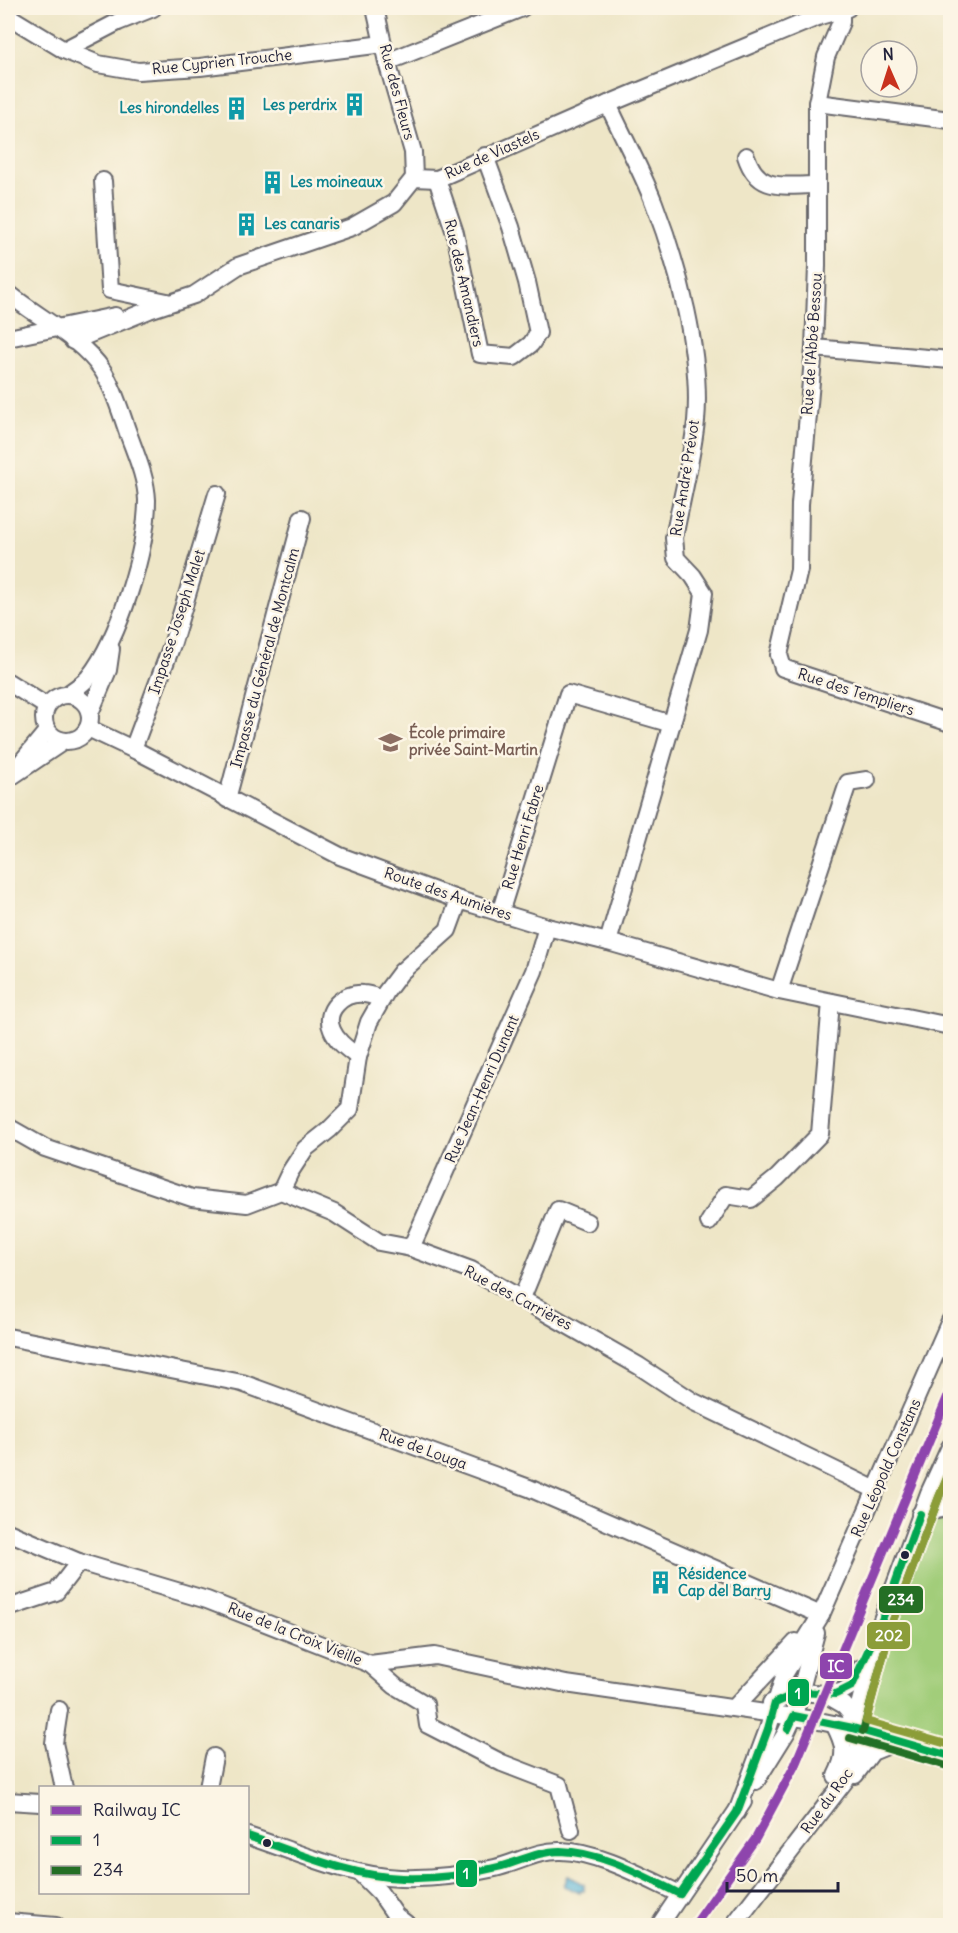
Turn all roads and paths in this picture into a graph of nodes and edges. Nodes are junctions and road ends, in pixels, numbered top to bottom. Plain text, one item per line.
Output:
1 (153, 8) edge
2 (375, 8) edge
3 (522, 8) edge
4 (845, 8) edge
5 (817, 12) edge
6 (8, 16) edge
7 (383, 44) junction
8 (64, 50) junction
9 (387, 62) junction
10 (817, 103) junction
11 (608, 104) junction
12 (951, 120) edge
13 (485, 156) junction
14 (746, 156) dead end
15 (414, 177) junction
16 (437, 179) junction
17 (103, 182) dead end
18 (816, 185) junction
19 (8, 293) edge
20 (171, 303) junction
21 (148, 310) junction
22 (54, 327) junction
23 (8, 338) edge
24 (73, 341) junction
25 (814, 348) junction
26 (951, 360) edge
27 (217, 494) dead end
28 (800, 504) joint
29 (302, 518) dead end
30 (113, 638) junction
31 (8, 682) edge
32 (68, 694) junction
33 (46, 706) junction
34 (89, 721) junction
35 (951, 723) edge
36 (672, 724) junction
37 (47, 730) junction
38 (64, 741) junction
39 (133, 749) junction
40 (8, 779) edge
41 (867, 780) dead end
42 (227, 799) junction
43 (459, 900) junction
44 (500, 913) junction
45 (547, 927) junction
46 (608, 942) junction
47 (779, 991) junction
48 (382, 999) junction
49 (831, 1002) junction
50 (951, 1026) edge
51 (358, 1057) junction
52 (8, 1127) edge
53 (281, 1191) junction
54 (587, 1222) dead end
55 (710, 1222) dead end
56 (411, 1248) junction
57 (522, 1298) junction
58 (951, 1321) edge
59 (8, 1337) edge
60 (951, 1447) edge
61 (876, 1490) junction
62 (951, 1508) edge
63 (920, 1514) junction
64 (8, 1532) edge
65 (79, 1562) junction
66 (8, 1608) edge
67 (821, 1615) junction
68 (882, 1620) junction
69 (370, 1664) junction
70 (800, 1692) junction
71 (825, 1694) junction
72 (735, 1707) junction
73 (774, 1708) junction
74 (59, 1710) dead end
75 (794, 1716) junction
76 (834, 1724) junction
77 (853, 1728) junction
78 (899, 1741) junction
79 (951, 1756) edge
80 (214, 1757) dead end
81 (64, 1786) edge
82 (208, 1786) edge
83 (8, 1802) edge
84 (39, 1803) edge
85 (737, 1812) junction
86 (819, 1812) junction
87 (571, 1830) dead end
88 (249, 1836) edge
89 (360, 1873) junction
90 (680, 1894) junction
91 (8, 1922) edge
92 (56, 1926) edge
93 (409, 1926) edge
94 (659, 1926) edge
95 (733, 1926) edge

1 - 8 street
2 - 7 street, Rue des Fleurs
3 - 9 street
4 - 5 street, Rue de Viastels
4 - 10 street, Rue de l'Abbé Bessou
5 - 11 street, Rue de Viastels
6 - 8 street, Rue Cyprien Trouche
7 - 8 street, Rue Cyprien Trouche
7 - 9 street, Rue des Fleurs
9 - 15 street, Rue des Fleurs
10 - 12 street
10 - 18 street, Rue de l'Abbé Bessou
11 - 13 street, Rue de Viastels
11 - 36 street, Rue André Prévot
13 - 16 street, Rue de Viastels
13 - 16 street, Rue des Amandiers
14 - 18 street
15 - 16 street, Rue de Viastels
15 - 20 street
17 - 20 street
18 - 25 street, Rue de l'Abbé Bessou
19 - 22 street
20 - 21 street
21 - 22 street
21 - 24 street
22 - 23 street
22 - 24 street
24 - 30 street
25 - 26 street
25 - 28 street, Rue de l'Abbé Bessou
27 - 39 street, Impasse Joseph Malet
28 - 35 street, Rue des Templiers
29 - 42 street, Impasse du Général de Montcalm
30 - 32 street
30 - 34 street
31 - 33 street
32 - 33 street
32 - 34 street
33 - 37 street
34 - 38 street
34 - 39 street, Route des Aumières
36 - 44 street, Rue Henri Fabre
36 - 46 street
37 - 38 street
37 - 40 street
38 - 40 street
39 - 42 street, Route des Aumières
41 - 47 street
42 - 43 street, Route des Aumières
43 - 44 street, Route des Aumières
43 - 48 street
44 - 45 street, Route des Aumières
45 - 46 street, Route des Aumières
45 - 56 street, Rue Jean-Henri Dunant
46 - 47 street, Route des Aumières
47 - 49 street, Route des Aumières
48 - 51 street
48 - 51 street
49 - 50 street, Route des Aumières
49 - 55 street
51 - 53 street
52 - 53 street
53 - 56 street, Rue des Carrières
54 - 57 street
56 - 57 street, Rue des Carrières
57 - 61 street, Rue des Carrières
58 - 61 street, Rue Léopold Constans
59 - 67 street, Rue de Louga
60 - 63 street
61 - 67 street, Rue Léopold Constans
62 - 63 street
63 - 68 street
64 - 65 street, Rue de la Croix Vieille
65 - 66 street
65 - 69 street, Rue de la Croix Vieille
67 - 70 street, Rue Léopold Constans
67 - 72 street, Rue Léopold Constans
67 - 73 street, Rue Léopold Constans
68 - 71 street
68 - 77 street
69 - 72 street, Rue de la Croix Vieille
69 - 87 street
70 - 71 street, Rue de la Croix Vieille
70 - 73 street, Rue de la Croix Vieille
70 - 75 street, Rue Léopold Constans
71 - 77 street
72 - 73 street, Rue de la Croix Vieille
73 - 75 street, Rue de la Croix Vieille
73 - 85 street, Rue Léopold Constans
74 - 81 street
75 - 76 street, Rue de la Croix Vieille
75 - 85 street, Rue Léopold Constans
76 - 77 street, Rue de la Croix Vieille
76 - 86 street
77 - 78 street, Rue de la Croix Vieille
77 - 86 street, Rue du Roc
78 - 79 street, Rue de la Croix Vieille
78 - 86 street
80 - 82 street
83 - 84 street
85 - 90 street
86 - 95 street, Rue du Roc
88 - 89 street
89 - 90 street
89 - 93 street
90 - 94 street
91 - 92 street

